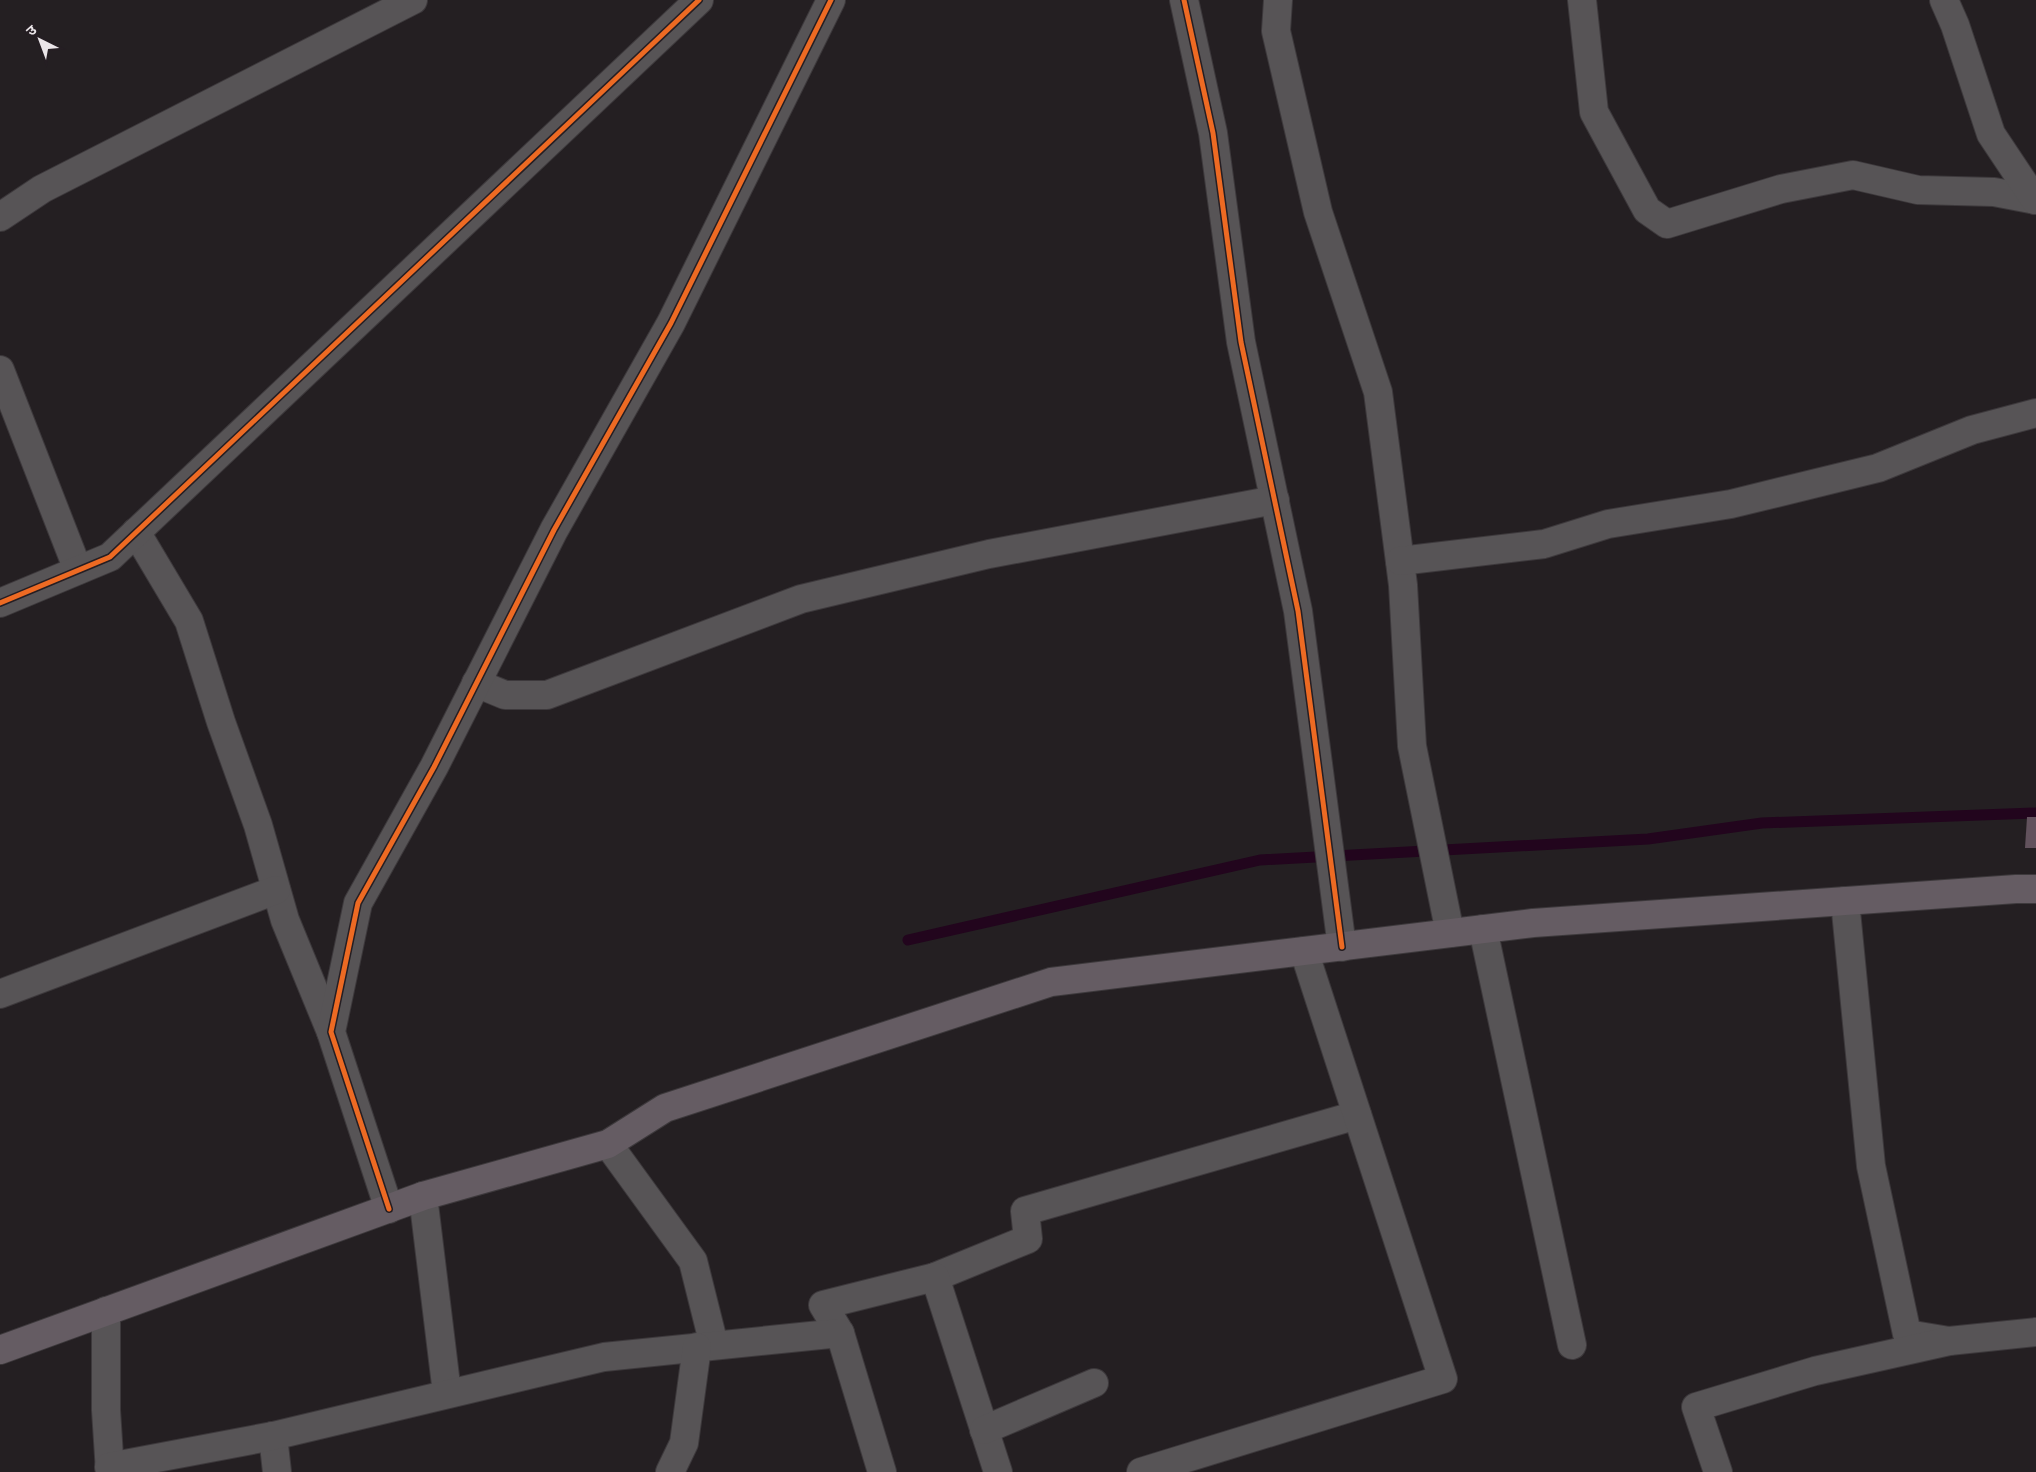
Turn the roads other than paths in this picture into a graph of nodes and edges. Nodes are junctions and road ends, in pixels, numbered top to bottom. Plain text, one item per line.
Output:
1 (413, 0) edge
2 (699, 0) edge
3 (831, 0) edge
4 (1184, 0) edge
5 (1278, 0) edge
6 (1582, 0) edge
7 (1944, 0) edge
8 (2035, 200) edge
9 (0, 217) edge
10 (0, 370) edge
11 (2036, 413) edge
12 (1275, 500) junction
13 (136, 532) junction
14 (1400, 561) junction
15 (78, 570) junction
16 (0, 603) edge
17 (476, 683) junction
18 (2036, 889) edge
19 (276, 890) junction
20 (1845, 901) junction
21 (1483, 929) junction
22 (1450, 933) junction
23 (1342, 947) junction
24 (1304, 951) junction
25 (0, 994) edge
26 (331, 1032) junction
27 (1357, 1115) junction
28 (608, 1144) junction
29 (423, 1196) junction
30 (389, 1209) junction
31 (935, 1277) junction
32 (106, 1312) junction
33 (2036, 1332) edge
34 (840, 1333) junction
35 (1949, 1341) junction
36 (1572, 1345) dead end
37 (706, 1346) junction
38 (0, 1350) edge
39 (1094, 1384) dead end
40 (447, 1393) junction
41 (984, 1430) junction
42 (273, 1436) junction
43 (109, 1469) edge
44 (277, 1472) edge
45 (670, 1472) edge
46 (882, 1472) edge
47 (998, 1472) edge
48 (1141, 1472) edge
49 (1718, 1472) edge

1 - 9 street
2 - 13 street
3 - 17 street
4 - 12 street
5 - 14 street
6 - 8 street
7 - 8 street
10 - 15 street
11 - 14 street
12 - 17 street
12 - 23 street
13 - 15 street
13 - 19 street
14 - 22 street
15 - 16 street
17 - 26 street
18 - 20 main road
19 - 25 street
19 - 26 street
20 - 21 main road
20 - 35 street
21 - 22 main road
21 - 36 street
22 - 23 main road
23 - 24 main road
24 - 27 street
24 - 28 main road
26 - 30 street
27 - 31 street
27 - 48 street
28 - 29 main road
28 - 37 street
29 - 30 main road
29 - 40 street
30 - 32 main road
31 - 34 street
31 - 41 street
32 - 38 main road
32 - 43 street
33 - 35 street
34 - 37 street
34 - 46 street
35 - 49 street
37 - 40 street
37 - 45 street
39 - 41 street
40 - 42 street
41 - 47 street
42 - 43 street
42 - 44 street

